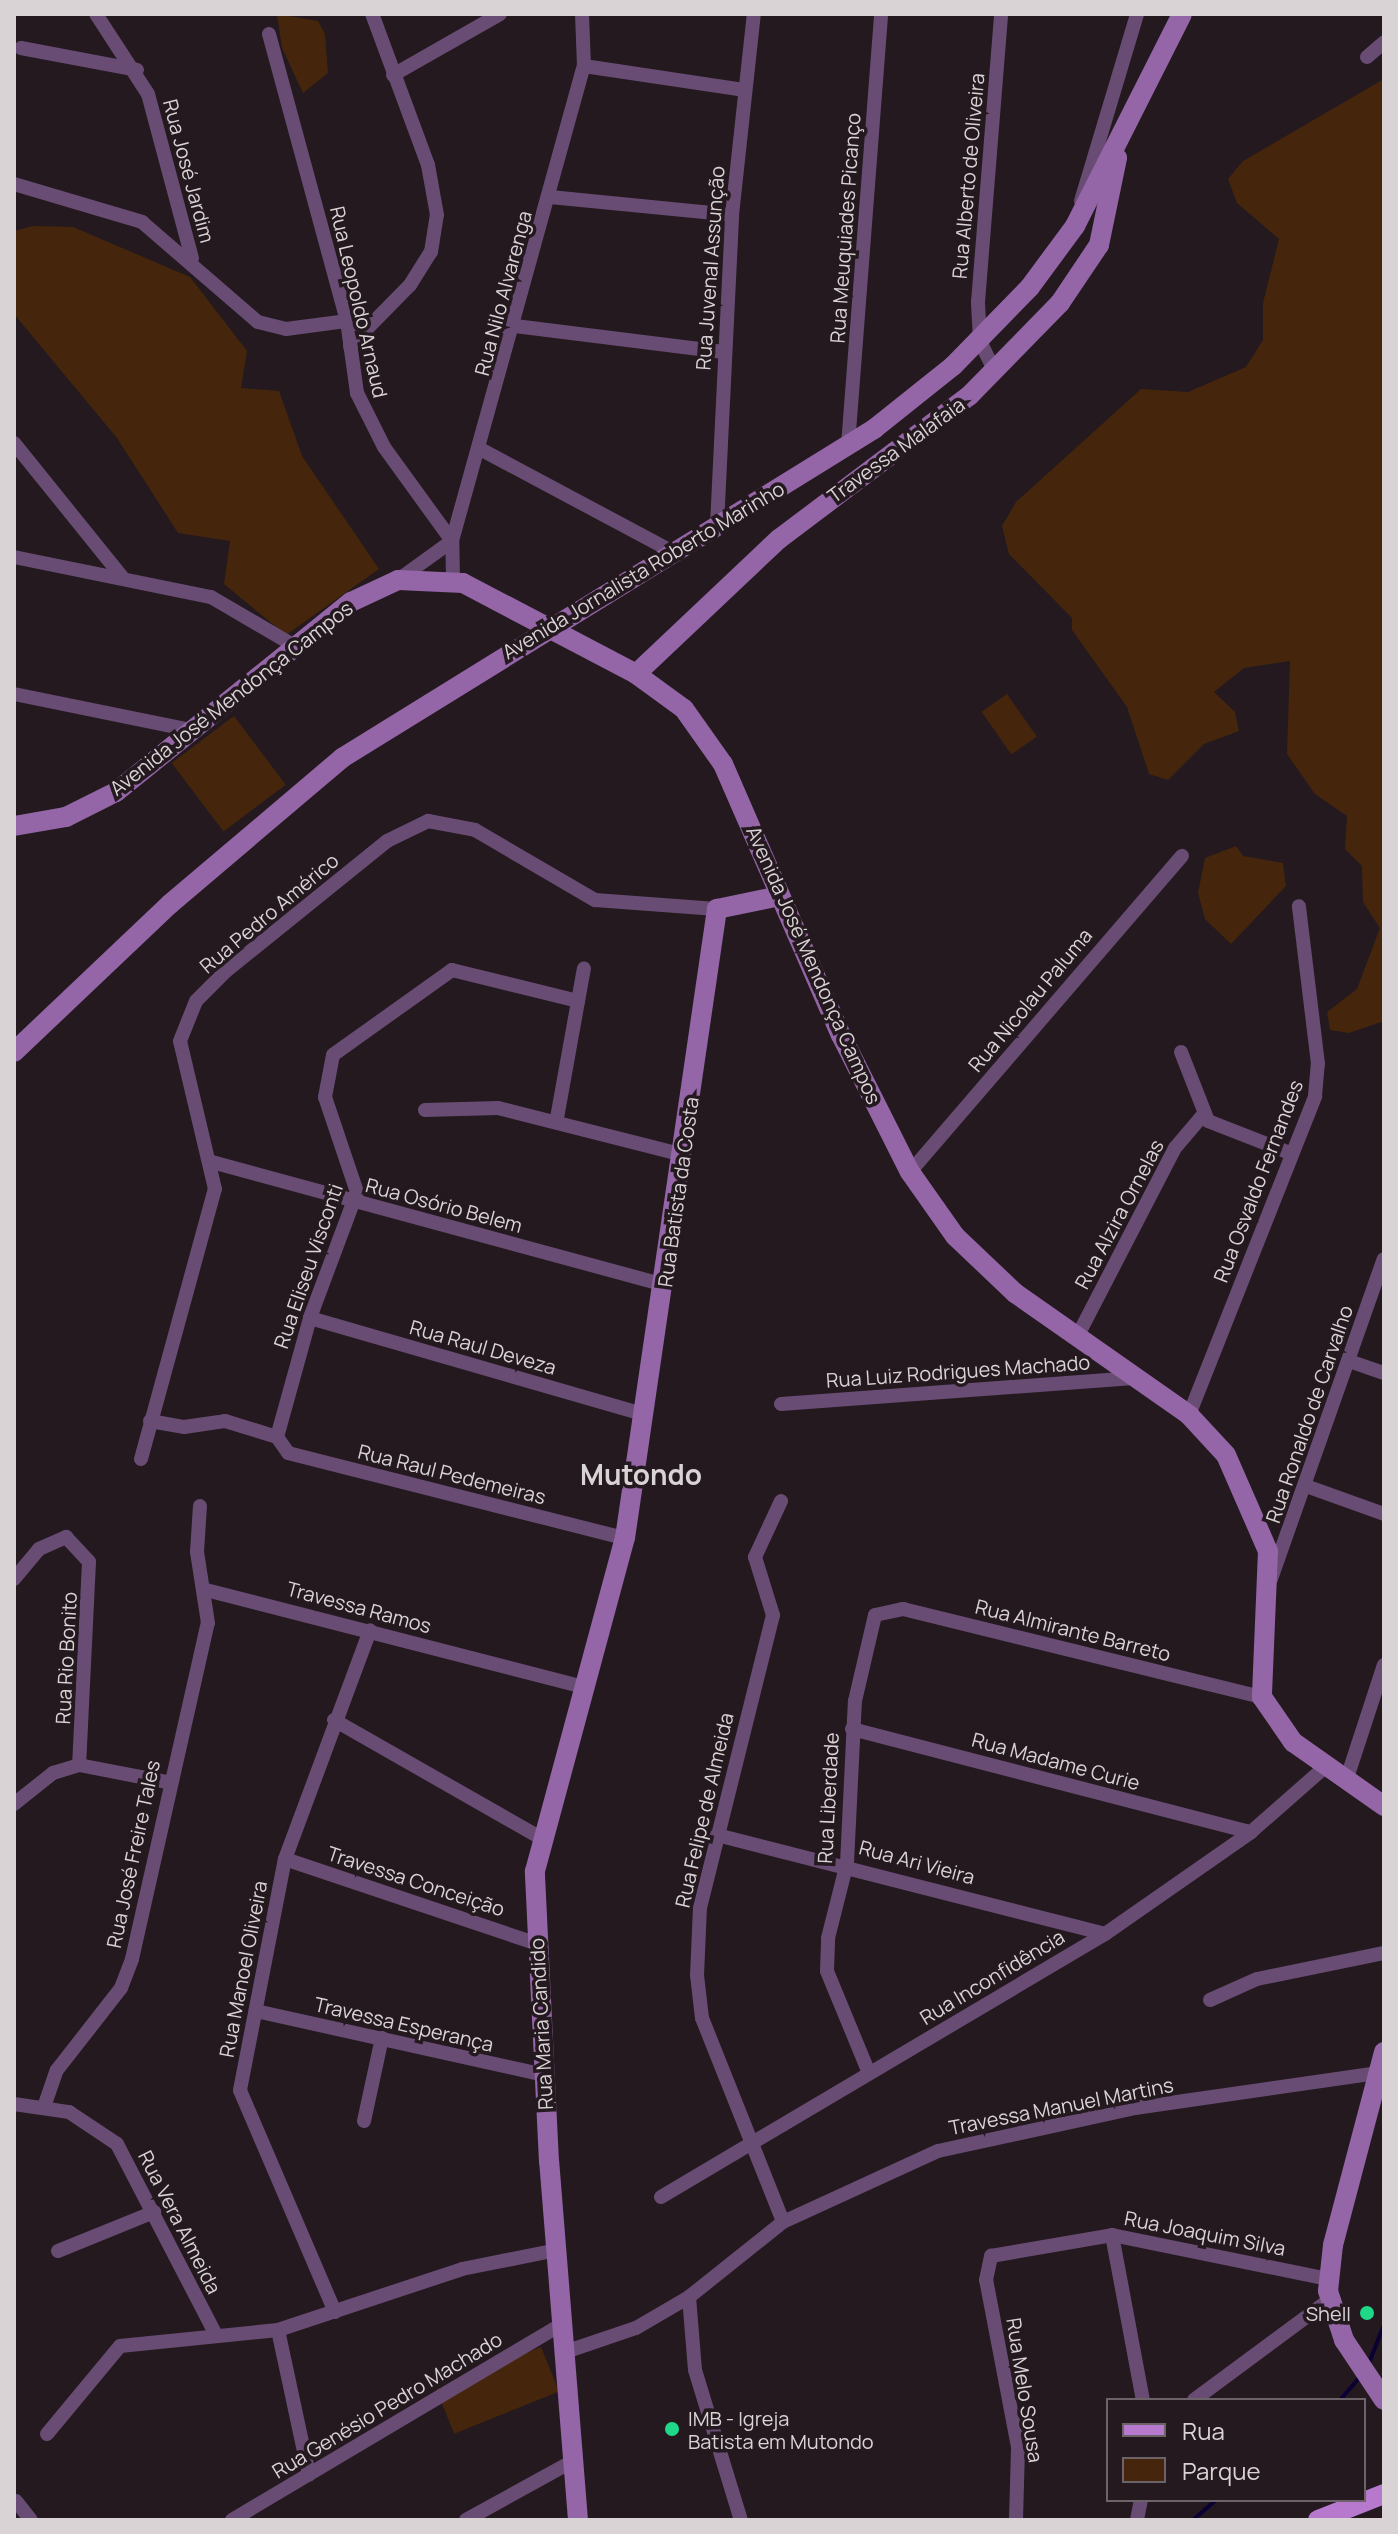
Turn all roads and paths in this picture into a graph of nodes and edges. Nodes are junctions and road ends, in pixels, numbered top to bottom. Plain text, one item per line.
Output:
1 (96, 14) edge
2 (372, 14) edge
3 (500, 14) edge
4 (582, 14) edge
5 (754, 14) edge
6 (881, 14) edge
7 (1001, 14) edge
8 (1137, 14) edge
9 (1182, 14) edge
10 (269, 34) dead end
11 (1384, 42) edge
12 (21, 48) dead end
13 (1367, 57) dead end
14 (584, 66) junction
15 (137, 70) junction
16 (393, 75) junction
17 (745, 90) junction
18 (1118, 147) junction
19 (14, 184) edge
20 (550, 197) junction
21 (732, 215) junction
22 (1075, 226) junction
23 (192, 258) junction
24 (347, 321) junction
25 (515, 326) junction
26 (980, 341) junction
27 (350, 346) junction
28 (723, 352) junction
29 (995, 372) junction
30 (14, 443) edge
31 (848, 445) junction
32 (482, 450) junction
33 (717, 525) junction
34 (452, 541) junction
35 (675, 553) junction
36 (14, 557) edge
37 (122, 577) junction
38 (398, 580) junction
39 (453, 580) junction
40 (550, 626) junction
41 (295, 646) junction
42 (636, 674) junction
43 (14, 694) edge
44 (191, 730) junction
45 (14, 826) edge
46 (1182, 856) dead end
47 (780, 896) junction
48 (1299, 906) dead end
49 (717, 909) junction
50 (584, 968) dead end
51 (578, 1001) junction
52 (14, 1052) edge
53 (1181, 1052) dead end
54 (425, 1110) dead end
55 (1203, 1115) junction
56 (557, 1118) junction
57 (1292, 1154) junction
58 (684, 1155) junction
59 (212, 1162) junction
60 (910, 1172) junction
61 (354, 1201) junction
62 (1384, 1259) edge
63 (664, 1285) junction
64 (310, 1318) junction
65 (1077, 1337) junction
66 (1349, 1361) junction
67 (1384, 1373) edge
68 (1137, 1378) junction
69 (781, 1404) dead end
70 (645, 1415) junction
71 (1189, 1415) junction
72 (150, 1421) junction
73 (277, 1437) junction
74 (141, 1459) dead end
75 (1306, 1486) junction
76 (781, 1501) dead end
77 (200, 1506) dead end
78 (1384, 1514) edge
79 (625, 1538) junction
80 (14, 1579) edge
81 (1270, 1582) junction
82 (206, 1590) junction
83 (875, 1615) joint
84 (370, 1630) junction
85 (1384, 1665) edge
86 (583, 1687) junction
87 (1262, 1697) junction
88 (334, 1720) junction
89 (852, 1729) junction
90 (79, 1765) junction
91 (1325, 1767) junction
92 (1346, 1781) junction
93 (167, 1782) junction
94 (14, 1804) edge
95 (1383, 1806) edge
96 (1251, 1832) junction
97 (717, 1835) junction
98 (541, 1838) junction
99 (285, 1859) junction
100 (847, 1863) junction
101 (1105, 1934) junction
102 (535, 1943) junction
103 (1384, 1953) edge
104 (1210, 2000) dead end
105 (256, 2011) junction
106 (382, 2038) junction
107 (1384, 2052) edge
108 (869, 2073) junction
109 (1378, 2073) junction
110 (544, 2075) junction
111 (14, 2104) edge
112 (45, 2104) junction
113 (364, 2121) dead end
114 (756, 2142) junction
115 (661, 2197) dead end
116 (154, 2212) junction
117 (783, 2222) junction
118 (1112, 2235) junction
119 (557, 2250) junction
120 (58, 2251) dead end
121 (986, 2267) joint
122 (1328, 2279) junction
123 (689, 2297) junction
124 (1328, 2301) junction
125 (335, 2312) junction
126 (562, 2324) junction
127 (278, 2330) junction
128 (216, 2335) junction
129 (565, 2352) junction
130 (1374, 2381) edge
131 (1143, 2398) edge
132 (1197, 2398) edge
133 (47, 2434) dead end
134 (573, 2461) junction
135 (309, 2475) junction
136 (16, 2501) edge
137 (1364, 2502) edge
138 (31, 2520) edge
139 (232, 2520) edge
140 (466, 2520) edge
141 (578, 2520) edge
142 (741, 2520) edge
143 (1016, 2520) edge
144 (1318, 2520) edge

1 - 15 street, Rua José Jardim
2 - 16 street
3 - 16 street
4 - 14 street, Rua Nilo Alvarenga
5 - 17 street, Rua Juvenal Assunção
6 - 31 street, Rua Meuquiades Picanço
7 - 26 street, Rua Alberto de Oliveira
8 - 22 street
9 - 18 main road, Avenida Jornalista Roberto Marinho
10 - 24 street, Rua Leopoldo Arnaud
11 - 13 street
12 - 15 street
14 - 17 street
14 - 20 street, Rua Nilo Alvarenga
15 - 23 street, Rua José Jardim
16 - 27 street
17 - 21 street, Rua Juvenal Assunção
18 - 22 main road, Avenida Jornalista Roberto Marinho
18 - 29 main road, Travessa Malafaia
19 - 23 street
20 - 21 street
20 - 25 street, Rua Nilo Alvarenga
21 - 28 street, Rua Juvenal Assunção
22 - 26 main road, Avenida Jornalista Roberto Marinho
23 - 24 street
24 - 27 street, Rua Leopoldo Arnaud
25 - 28 street
25 - 32 street, Rua Nilo Alvarenga
26 - 29 street
26 - 31 main road, Avenida Jornalista Roberto Marinho
27 - 34 street, Rua Leopoldo Arnaud
28 - 33 street, Rua Juvenal Assunção
29 - 42 main road, Travessa Malafaia
30 - 37 street
31 - 33 main road, Avenida Jornalista Roberto Marinho
32 - 34 street, Rua Nilo Alvarenga
32 - 35 street
33 - 35 main road, Avenida Jornalista Roberto Marinho
34 - 38 street
34 - 39 street, Rua Nilo Alvarenga
35 - 40 main road, Avenida Jornalista Roberto Marinho
36 - 37 street
37 - 41 street
38 - 39 main road, Avenida José Mendonça Campos
38 - 41 main road, Avenida José Mendonça Campos
39 - 40 main road, Avenida José Mendonça Campos
40 - 42 main road, Avenida José Mendonça Campos
40 - 52 main road, Avenida Jornalista Roberto Marinho
41 - 44 main road, Avenida José Mendonça Campos
42 - 47 main road, Avenida José Mendonça Campos
43 - 44 street
44 - 45 main road, Avenida José Mendonça Campos
46 - 60 street, Rua Nicolau Paluma
47 - 49 main road
47 - 60 main road, Avenida José Mendonça Campos
48 - 57 street, Rua Osvaldo Fernandes
49 - 58 main road, Rua Batista da Costa
49 - 59 street, Rua Pedro Américo
50 - 51 street
51 - 56 street
51 - 61 street, Rua Eliseu Visconti
53 - 55 street
54 - 56 street
55 - 57 street
55 - 65 street, Rua Alzira Ornelas
56 - 58 street
57 - 71 street, Rua Osvaldo Fernandes
58 - 63 main road, Rua Batista da Costa
59 - 61 street, Rua Osório Belem
59 - 72 street, Rua Pedro Américo
60 - 65 main road, Avenida José Mendonça Campos
61 - 63 street, Rua Osório Belem
61 - 64 street, Rua Eliseu Visconti
62 - 66 street, Rua Ronaldo de Carvalho
63 - 70 main road, Rua Batista da Costa
64 - 70 street, Rua Raul Deveza
64 - 73 street, Rua Eliseu Visconti
65 - 68 main road, Avenida José Mendonça Campos
66 - 67 street
66 - 75 street, Rua Ronaldo de Carvalho
68 - 69 street, Rua Luiz Rodrigues Machado
68 - 71 main road, Avenida José Mendonça Campos
70 - 79 main road, Rua Batista da Costa
71 - 81 main road, Avenida José Mendonça Campos
72 - 73 street, Rua Raul Pedemeiras
72 - 74 street, Rua Pedro Américo
73 - 79 street, Rua Raul Pedemeiras
75 - 78 street
75 - 81 street, Rua Ronaldo de Carvalho
76 - 97 street, Rua Felipe de Almeida
77 - 82 street
79 - 86 main road, Rua Maria Candido
80 - 90 street, Rua Rio Bonito
81 - 87 main road, Avenida José Mendonça Campos
82 - 84 street, Travessa Ramos
82 - 93 street, Rua José Freire Tales
83 - 87 street, Rua Almirante Barreto
83 - 89 street, Rua Liberdade
84 - 86 street, Travessa Ramos
84 - 88 street, Rua Manoel Oliveira
85 - 92 street
86 - 98 main road, Rua Maria Candido
87 - 91 main road, Avenida José Mendonça Campos
88 - 98 street
88 - 99 street, Rua Manoel Oliveira
89 - 96 street, Rua Madame Curie
89 - 100 street, Rua Liberdade
90 - 93 street
90 - 94 street
91 - 92 main road, Avenida José Mendonça Campos
91 - 96 street, Rua Inconfidência
92 - 95 main road, Avenida José Mendonça Campos
93 - 112 street, Rua José Freire Tales
96 - 101 street, Rua Inconfidência
97 - 100 street, Rua Ari Vieira
97 - 114 street, Rua Felipe de Almeida
98 - 102 main road, Rua Maria Candido
99 - 102 street, Travessa Conceição
99 - 105 street, Rua Manoel Oliveira
100 - 101 street, Rua Ari Vieira
100 - 108 street, Rua Liberdade
101 - 108 street, Rua Inconfidência
102 - 110 main road, Rua Maria Candido
103 - 104 street
105 - 106 street, Travessa Esperança
105 - 125 street, Rua Manoel Oliveira
106 - 110 street, Travessa Esperança
106 - 113 street
107 - 109 main road
108 - 114 street, Rua Inconfidência
109 - 117 street, Travessa Manuel Martins
109 - 122 main road
110 - 119 main road, Rua Maria Candido
111 - 112 street, Rua Vera Almeida
112 - 116 street, Rua Vera Almeida
114 - 115 street, Rua Inconfidência
114 - 117 street, Rua Felipe de Almeida
116 - 120 street
116 - 128 street, Rua Vera Almeida
117 - 123 street, Travessa Manuel Martins
118 - 121 street, Rua Joaquim Silva
118 - 122 street, Rua Joaquim Silva
118 - 131 street
119 - 125 street
119 - 126 main road, Rua Maria Candido
121 - 143 street, Rua Melo Sousa
122 - 124 main road
123 - 129 street, Travessa Manuel Martins
123 - 142 street
124 - 130 main road
124 - 132 street
125 - 127 street
126 - 129 main road, Rua Maria Candido
126 - 135 street, Rua Genésio Pedro Machado
127 - 128 street
127 - 135 street
128 - 133 street
129 - 134 main road, Rua Maria Candido
134 - 140 street
134 - 141 main road, Rua Maria Candido
135 - 139 street, Rua Genésio Pedro Machado
136 - 138 street
137 - 144 main road

